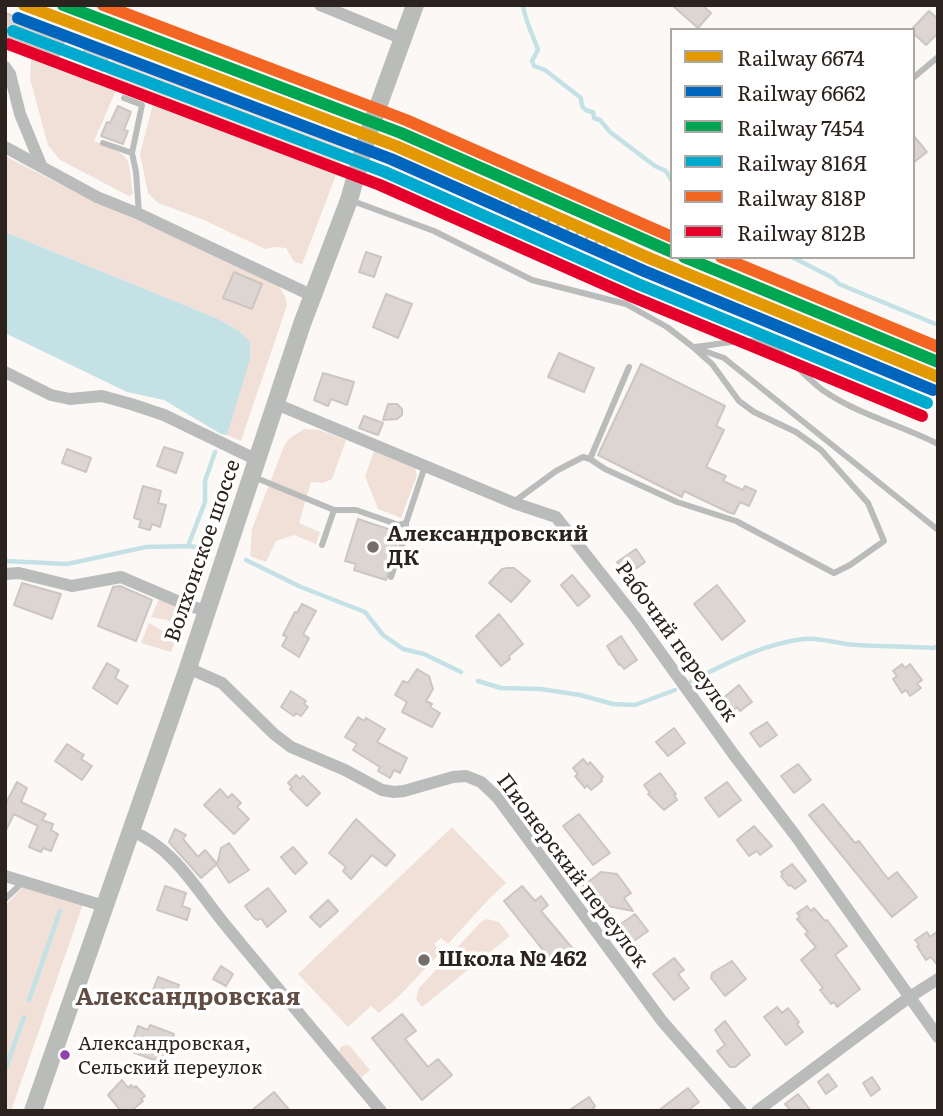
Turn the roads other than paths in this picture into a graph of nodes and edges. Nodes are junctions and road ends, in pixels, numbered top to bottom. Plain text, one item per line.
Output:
1 (320, 5) edge
2 (415, 5) edge
3 (403, 39) junction
4 (938, 57) edge
5 (5, 67) edge
6 (915, 76) edge
7 (124, 97) dead end
8 (103, 142) dead end
9 (5, 147) edge
10 (132, 153) junction
11 (41, 165) junction
12 (349, 200) junction
13 (139, 214) junction
14 (313, 296) junction
15 (693, 347) junction
16 (629, 367) dead end
17 (5, 372) edge
18 (276, 404) junction
19 (938, 444) edge
20 (590, 459) junction
21 (425, 466) junction
22 (255, 468) junction
23 (514, 503) junction
24 (334, 510) junction
25 (406, 523) junction
26 (938, 530) edge
27 (322, 545) dead end
28 (5, 573) edge
29 (391, 577) dead end
30 (205, 610) junction
31 (188, 668) junction
32 (131, 831) junction
33 (5, 876) edge
34 (23, 881) junction
35 (5, 899) edge
36 (104, 906) junction
37 (938, 979) edge
38 (908, 998) junction
39 (938, 1037) edge
40 (33, 1111) edge
41 (381, 1111) edge
42 (741, 1111) edge
43 (757, 1111) edge

1 - 3 street
2 - 3 main road, Волхонское шоссе
3 - 12 main road, Волхонское шоссе
4 - 6 lane
5 - 11 street
7 - 10 lane
8 - 10 lane
9 - 11 street
10 - 13 lane
11 - 13 street
12 - 14 main road, Волхонское шоссе
12 - 15 lane
13 - 14 street
14 - 18 main road, Волхонское шоссе
15 - 19 lane
15 - 20 lane
15 - 26 lane
16 - 20 lane
17 - 22 street
18 - 21 street, Рабочий переулок
18 - 22 main road, Волхонское шоссе
20 - 23 lane
21 - 23 street, Рабочий переулок
21 - 25 lane
22 - 24 lane
22 - 30 main road, Волхонское шоссе
23 - 38 street, Рабочий переулок
24 - 25 lane
24 - 27 lane
25 - 29 lane
28 - 30 street
30 - 31 main road, Волхонское шоссе
31 - 32 main road, Волхонское шоссе
31 - 42 street, Пионерский переулок
32 - 36 main road, Волхонское шоссе
32 - 41 street
33 - 34 street
34 - 35 lane
34 - 36 street
36 - 40 main road, Волхонское шоссе
37 - 38 street
38 - 39 street, Рабочий переулок
38 - 43 street

